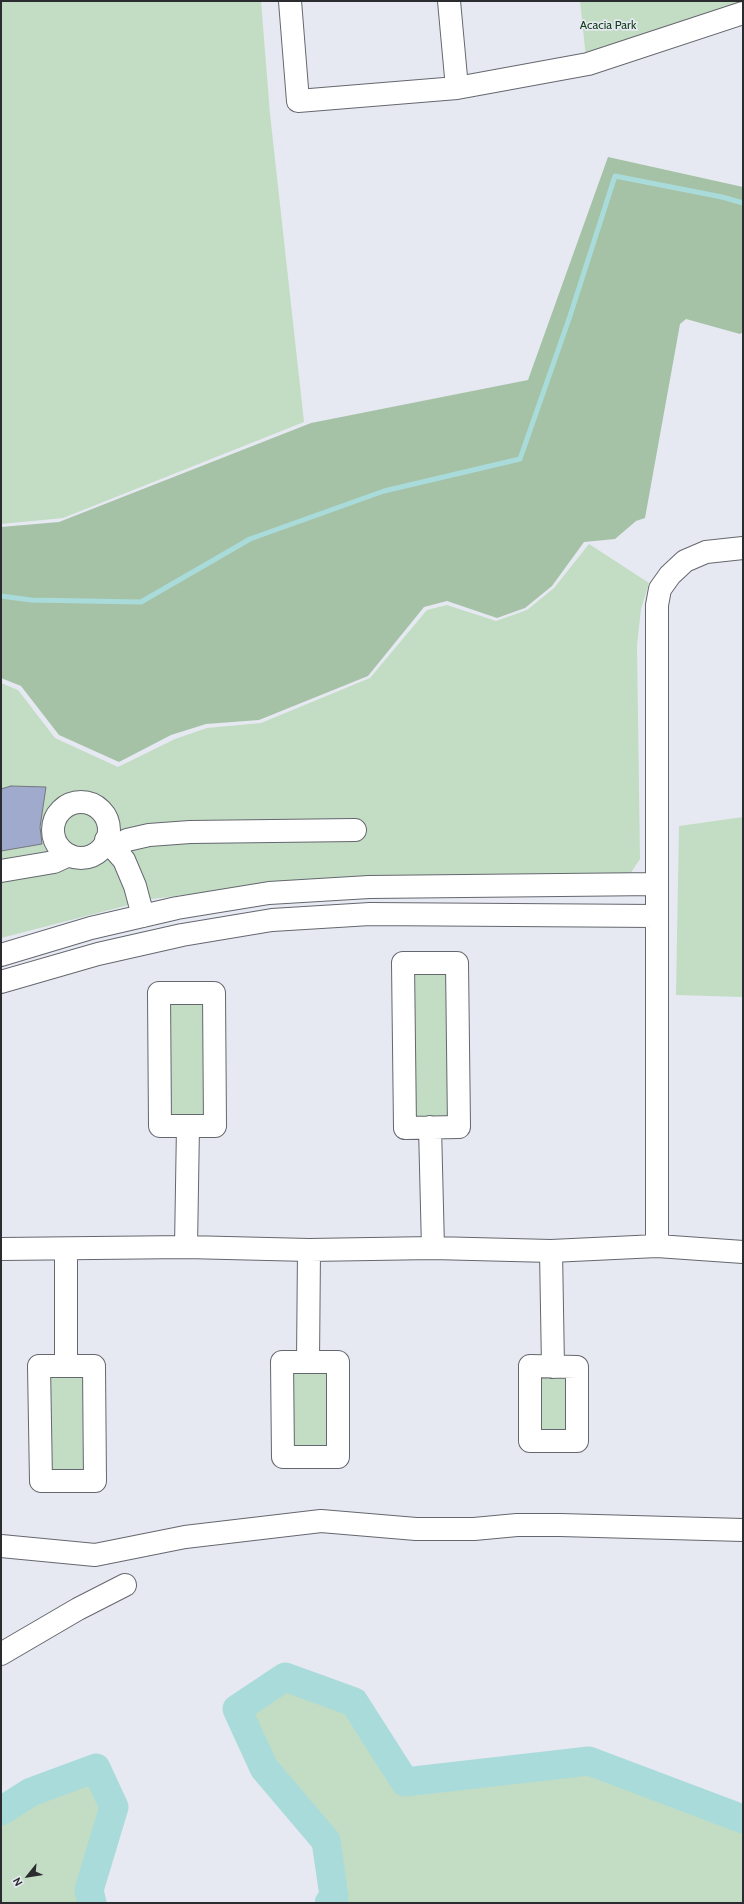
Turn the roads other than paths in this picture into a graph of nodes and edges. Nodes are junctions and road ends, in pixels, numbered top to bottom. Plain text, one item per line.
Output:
1 (290, 1) edge
2 (449, 1) edge
3 (743, 13) edge
4 (457, 88) junction
5 (743, 548) edge
6 (355, 830) dead end
7 (110, 844) junction
8 (70, 855) junction
9 (1, 871) edge
10 (656, 884) junction
11 (143, 916) junction
12 (656, 916) junction
13 (1, 955) edge
14 (1, 982) edge
15 (188, 1126) junction
16 (430, 1127) junction
17 (657, 1246) junction
18 (186, 1247) junction
19 (433, 1248) junction
20 (1, 1249) edge
21 (66, 1249) junction
22 (309, 1250) junction
23 (551, 1251) junction
24 (743, 1252) edge
25 (308, 1362) junction
26 (66, 1366) junction
27 (553, 1367) dead end
28 (743, 1530) edge
29 (1, 1546) edge
30 (125, 1585) dead end
31 (1, 1654) edge

1 - 4 street
2 - 4 street
3 - 4 street
5 - 10 street
6 - 7 street
7 - 8 street
7 - 8 street
7 - 11 street
8 - 9 street
10 - 11 street
10 - 12 street
11 - 13 street
12 - 14 street
12 - 17 street
15 - 15 street
15 - 18 street
16 - 16 street
16 - 19 street
17 - 23 street
17 - 24 street
18 - 21 street
18 - 22 street
19 - 22 street
19 - 23 street
20 - 21 street
21 - 26 street
22 - 25 street
23 - 27 street
25 - 25 street
26 - 26 street
28 - 29 street
30 - 31 street

